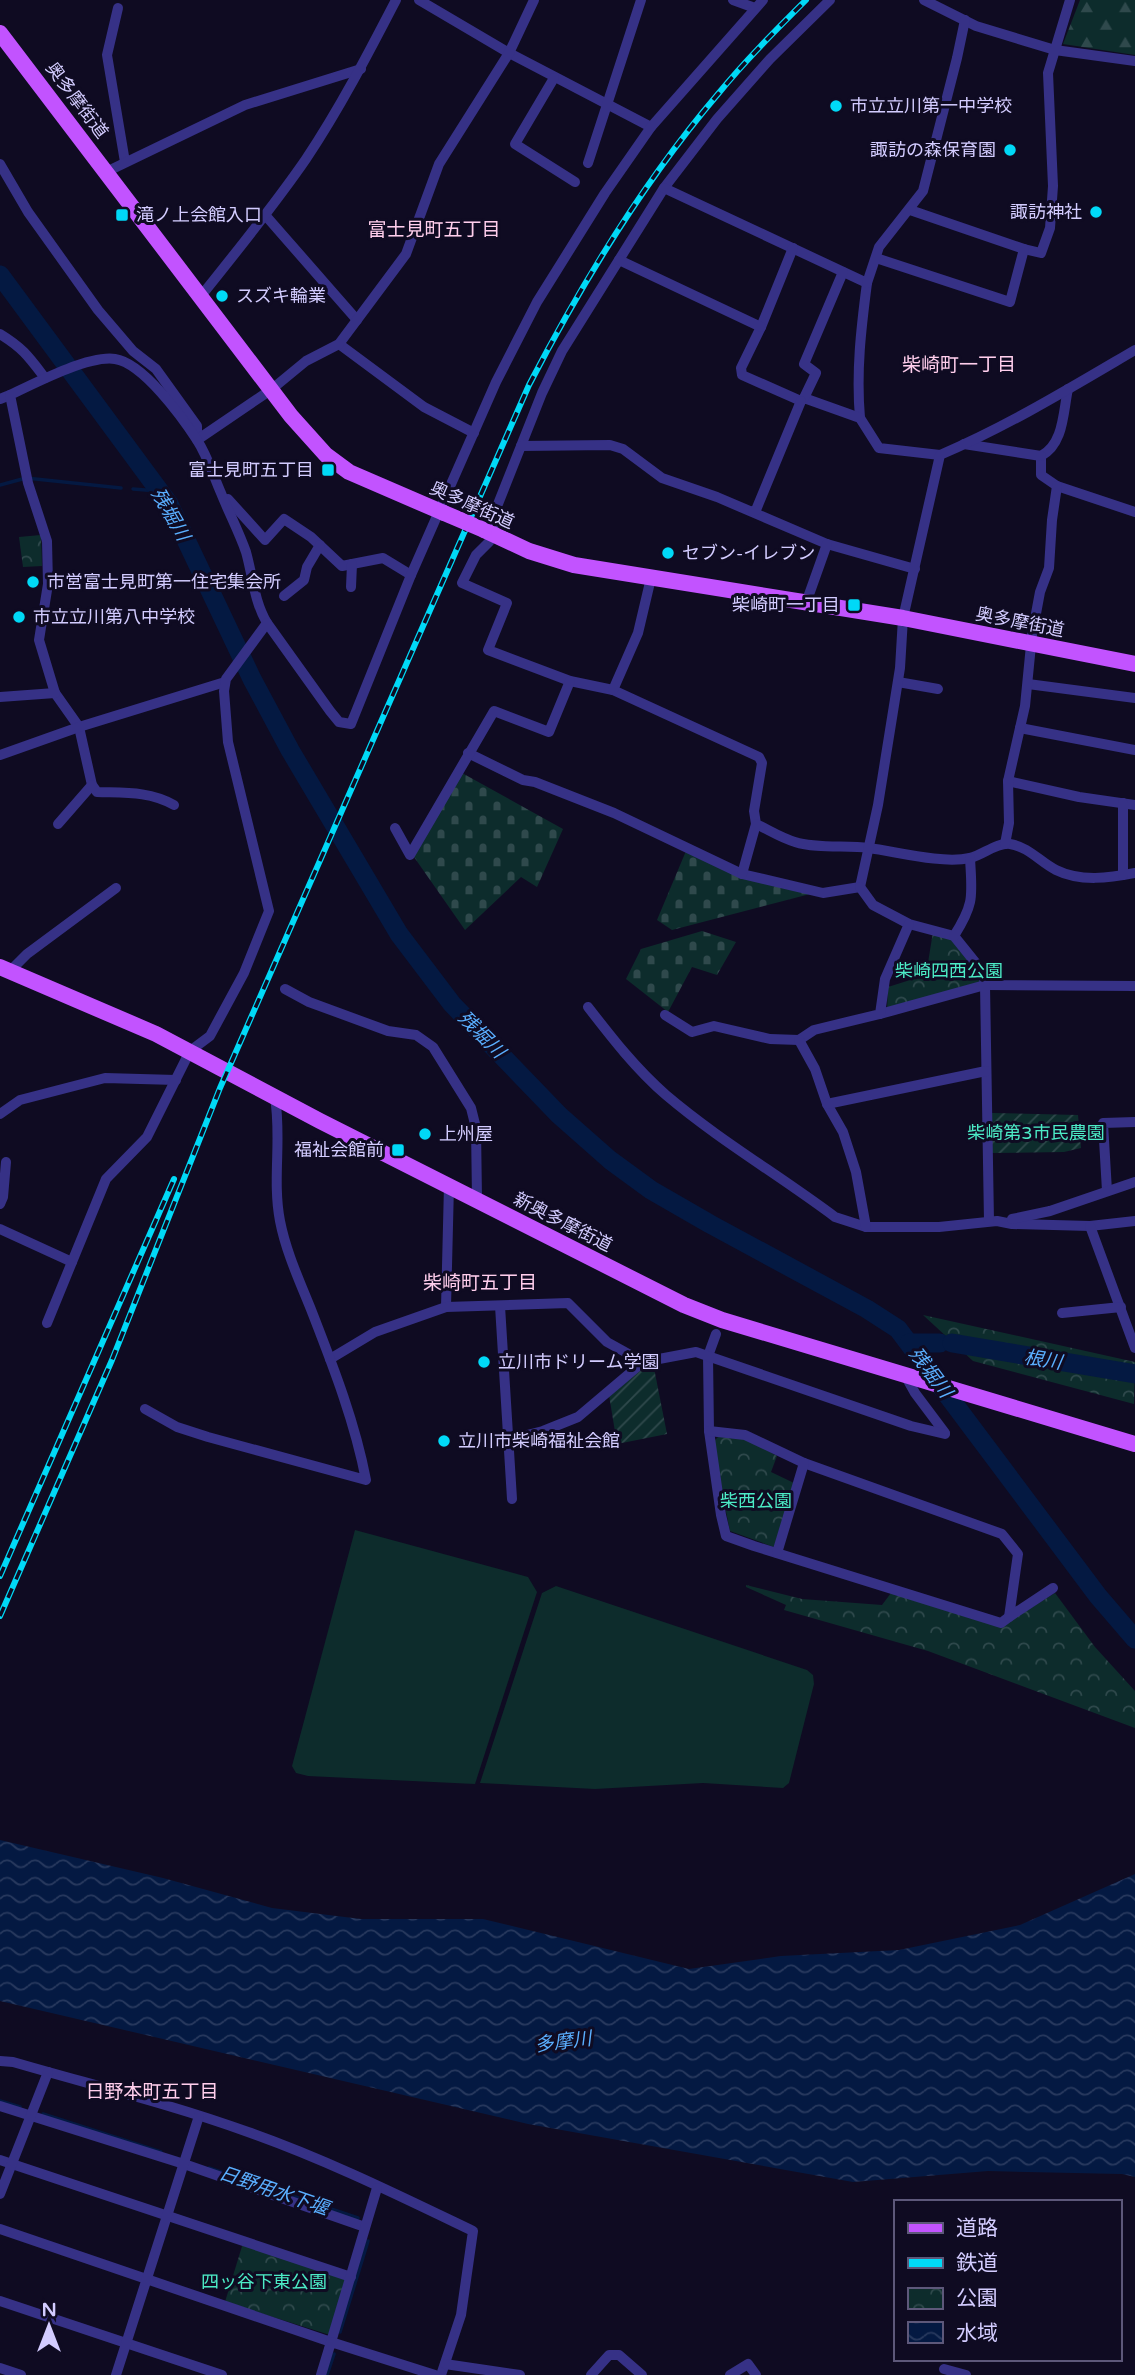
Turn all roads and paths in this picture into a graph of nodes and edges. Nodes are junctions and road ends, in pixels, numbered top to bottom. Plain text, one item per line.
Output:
1 (397, 0) edge
2 (419, 0) edge
3 (534, 0) edge
4 (641, 0) edge
5 (733, 0) edge
6 (763, 0) edge
7 (830, 0) edge
8 (924, 0) edge
9 (1070, 0) edge
10 (118, 8) dead end
11 (755, 8) junction
12 (965, 20) junction
13 (0, 33) edge
14 (1055, 50) junction
15 (509, 53) junction
16 (1135, 61) edge
17 (361, 69) junction
18 (554, 78) junction
19 (608, 106) junction
20 (651, 127) junction
21 (125, 162) junction
22 (588, 163) dead end
23 (0, 164) edge
24 (106, 172) junction
25 (575, 182) dead end
26 (664, 188) junction
27 (910, 210) junction
28 (266, 216) junction
29 (793, 248) junction
30 (1024, 249) junction
31 (876, 258) junction
32 (619, 260) junction
33 (843, 272) junction
34 (867, 283) junction
35 (201, 296) junction
36 (357, 320) junction
37 (761, 327) junction
38 (0, 334) edge
39 (339, 344) junction
40 (1135, 350) edge
41 (47, 377) junction
42 (272, 389) junction
43 (1068, 389) junction
44 (10, 395) junction
45 (0, 399) edge
46 (802, 400) junction
47 (860, 418) junction
48 (474, 433) junction
49 (197, 440) junction
50 (964, 444) junction
51 (521, 446) junction
52 (940, 454) junction
53 (1041, 456) junction
54 (210, 464) junction
55 (1056, 485) junction
56 (442, 512) junction
57 (753, 512) junction
58 (1135, 512) edge
59 (487, 531) junction
60 (827, 544) junction
61 (320, 545) junction
62 (352, 564) junction
63 (915, 569) junction
64 (411, 575) junction
65 (651, 578) junction
66 (351, 587) dead end
67 (284, 596) dead end
68 (806, 603) junction
69 (903, 618) junction
70 (267, 623) junction
71 (1032, 644) junction
72 (1135, 664) edge
73 (226, 681) junction
74 (570, 681) junction
75 (898, 682) junction
76 (1028, 684) junction
77 (938, 689) dead end
78 (613, 690) junction
79 (55, 693) junction
80 (0, 697) edge
81 (1135, 698) edge
82 (79, 727) junction
83 (1020, 728) junction
84 (1135, 750) edge
85 (468, 752) junction
86 (0, 755) edge
87 (1008, 781) junction
88 (92, 785) junction
89 (1123, 803) junction
90 (174, 805) dead end
91 (1135, 805) edge
92 (58, 824) dead end
93 (756, 824) junction
94 (395, 828) dead end
95 (1005, 844) junction
96 (869, 848) junction
97 (970, 858) junction
98 (1135, 873) edge
99 (742, 874) junction
100 (1123, 875) junction
101 (860, 887) junction
102 (116, 888) dead end
103 (909, 924) junction
104 (954, 936) junction
105 (5, 969) edge
106 (985, 985) junction
107 (1135, 986) edge
108 (285, 989) dead end
109 (588, 1007) dead end
110 (880, 1014) junction
111 (665, 1015) dead end
112 (799, 1040) junction
113 (190, 1051) junction
114 (986, 1071) junction
115 (176, 1080) junction
116 (275, 1098) junction
117 (827, 1104) junction
118 (0, 1114) edge
119 (1135, 1122) edge
120 (6, 1162) dead end
121 (1135, 1182) edge
122 (449, 1185) junction
123 (1107, 1191) junction
124 (477, 1199) junction
125 (0, 1204) edge
126 (993, 1221) junction
127 (1135, 1221) edge
128 (1090, 1226) junction
129 (866, 1227) junction
130 (0, 1228) edge
131 (72, 1262) junction
132 (500, 1306) junction
133 (446, 1307) junction
134 (1121, 1307) junction
135 (1062, 1313) dead end
136 (47, 1323) dead end
137 (716, 1334) dead end
138 (1135, 1348) edge
139 (708, 1356) junction
140 (330, 1359) junction
141 (643, 1362) junction
142 (905, 1375) junction
143 (145, 1409) dead end
144 (709, 1431) junction
145 (508, 1440) junction
146 (1135, 1444) edge
147 (804, 1464) junction
148 (512, 1499) dead end
149 (777, 1553) junction
150 (1053, 1588) dead end
151 (1009, 1617) junction
152 (0, 2061) edge
153 (48, 2072) junction
154 (0, 2106) edge
155 (31, 2115) junction
156 (200, 2116) junction
157 (0, 2160) edge
158 (12, 2163) junction
159 (184, 2164) junction
160 (377, 2188) junction
161 (0, 2194) edge
162 (167, 2216) junction
163 (365, 2227) junction
164 (0, 2229) edge
165 (351, 2277) junction
166 (147, 2279) junction
167 (0, 2301) edge
168 (331, 2342) junction
169 (126, 2343) junction
170 (445, 2364) junction
171 (0, 2368) edge
172 (944, 2369) dead end
173 (21, 2375) edge
174 (116, 2375) edge
175 (222, 2375) edge
176 (321, 2375) edge
177 (435, 2375) edge
178 (441, 2375) edge
179 (520, 2375) edge
180 (591, 2375) edge
181 (642, 2375) edge
182 (730, 2375) edge
183 (756, 2375) edge
184 (966, 2375) edge

1 - 17 street
2 - 15 street
3 - 15 street
4 - 19 street
5 - 11 street
6 - 11 street
7 - 26 street
8 - 12 street
9 - 14 street
10 - 21 street
11 - 20 street
12 - 14 street
12 - 27 street
13 - 24 main road, 奥多摩街道
14 - 16 street
14 - 30 street
15 - 18 street
15 - 36 street
17 - 21 street
17 - 28 street
18 - 19 street
18 - 25 street
19 - 20 street
19 - 22 street
20 - 48 street
21 - 24 street
23 - 49 street
24 - 35 main road, 奥多摩街道
26 - 29 street
26 - 32 street
27 - 30 street
27 - 31 street
28 - 35 street
28 - 36 street
29 - 33 street
29 - 37 street
30 - 31 street
31 - 34 street
32 - 37 street
32 - 51 street
33 - 34 street
33 - 46 street
34 - 47 street
35 - 42 main road, 奥多摩街道
36 - 39 street
37 - 46 street
38 - 41 street
39 - 42 street
39 - 48 street
40 - 43 street
41 - 44 street
41 - 49 street
42 - 49 street
42 - 56 main road, 奥多摩街道
43 - 50 street
43 - 53 street
44 - 45 street
44 - 79 street
46 - 47 street
46 - 57 street
47 - 52 street
48 - 56 street
49 - 54 street
50 - 52 street
50 - 53 street
51 - 57 street
51 - 59 street
52 - 63 street
53 - 55 street
54 - 61 street
54 - 70 street
55 - 58 street
55 - 71 street
56 - 59 main road, 奥多摩街道, bridge
56 - 64 street
57 - 60 street
59 - 65 main road, 奥多摩街道
59 - 74 street
60 - 63 street
60 - 68 street
61 - 62 street
61 - 67 street
62 - 64 street
62 - 66 street
63 - 69 street
64 - 70 street
65 - 68 main road, 奥多摩街道
65 - 78 street
68 - 69 main road, 奥多摩街道
69 - 71 main road, 奥多摩街道
69 - 75 street
70 - 73 street
71 - 72 main road, 奥多摩街道
71 - 76 street
73 - 82 street
73 - 113 street
74 - 78 street
74 - 85 street
75 - 77 street
75 - 96 street
76 - 81 street
76 - 83 street
78 - 93 street
79 - 80 street
79 - 82 street
82 - 86 street
82 - 88 street
83 - 84 street
83 - 87 street
85 - 94 street
85 - 99 street
87 - 89 street
87 - 95 street
88 - 90 street
88 - 92 street
89 - 91 street
89 - 100 street
93 - 96 street
93 - 99 street
95 - 97 street
95 - 100 street
96 - 97 street
96 - 101 street
97 - 104 street
98 - 100 street
99 - 101 street
101 - 103 street
102 - 105 street
103 - 104 street
103 - 110 street
104 - 106 street
105 - 113 main road, 新奥多摩街道
106 - 107 street
106 - 110 street
106 - 114 street
108 - 124 street
109 - 129 street
110 - 112 street
111 - 112 street
112 - 117 street
113 - 115 street
113 - 116 main road, 新奥多摩街道
114 - 117 street
114 - 126 street
115 - 118 street
115 - 131 street
116 - 122 main road, 新奥多摩街道
116 - 140 street
117 - 129 street
119 - 123 street
120 - 125 street
121 - 123 street
122 - 124 main road, 新奥多摩街道
122 - 133 street
123 - 126 street
124 - 142 main road, 新奥多摩街道
126 - 128 street
126 - 129 street
127 - 128 street
128 - 134 street
130 - 131 street
131 - 136 street
132 - 133 street
132 - 141 street
132 - 145 street
133 - 140 street
134 - 135 street
134 - 138 street
137 - 139 street
139 - 141 street
139 - 142 street
139 - 144 street
140 - 143 street
141 - 145 street
142 - 146 main road, 新奥多摩街道
144 - 147 street
144 - 149 street
145 - 148 street
147 - 149 street
147 - 151 street
149 - 151 street
150 - 151 street
152 - 153 street
153 - 155 street
153 - 156 street
154 - 155 street
155 - 158 street
155 - 159 street
156 - 159 street
156 - 160 street
157 - 158 street
158 - 161 street
158 - 162 street
159 - 162 street
159 - 163 street
160 - 163 street
160 - 170 street
162 - 165 street
162 - 166 street
163 - 165 street
164 - 166 street
165 - 168 street
166 - 168 street
166 - 169 street
167 - 169 street
168 - 176 street
168 - 177 street
169 - 174 street
169 - 175 street
170 - 178 street
170 - 179 street
171 - 173 street
172 - 184 street
180 - 181 street
182 - 183 street

